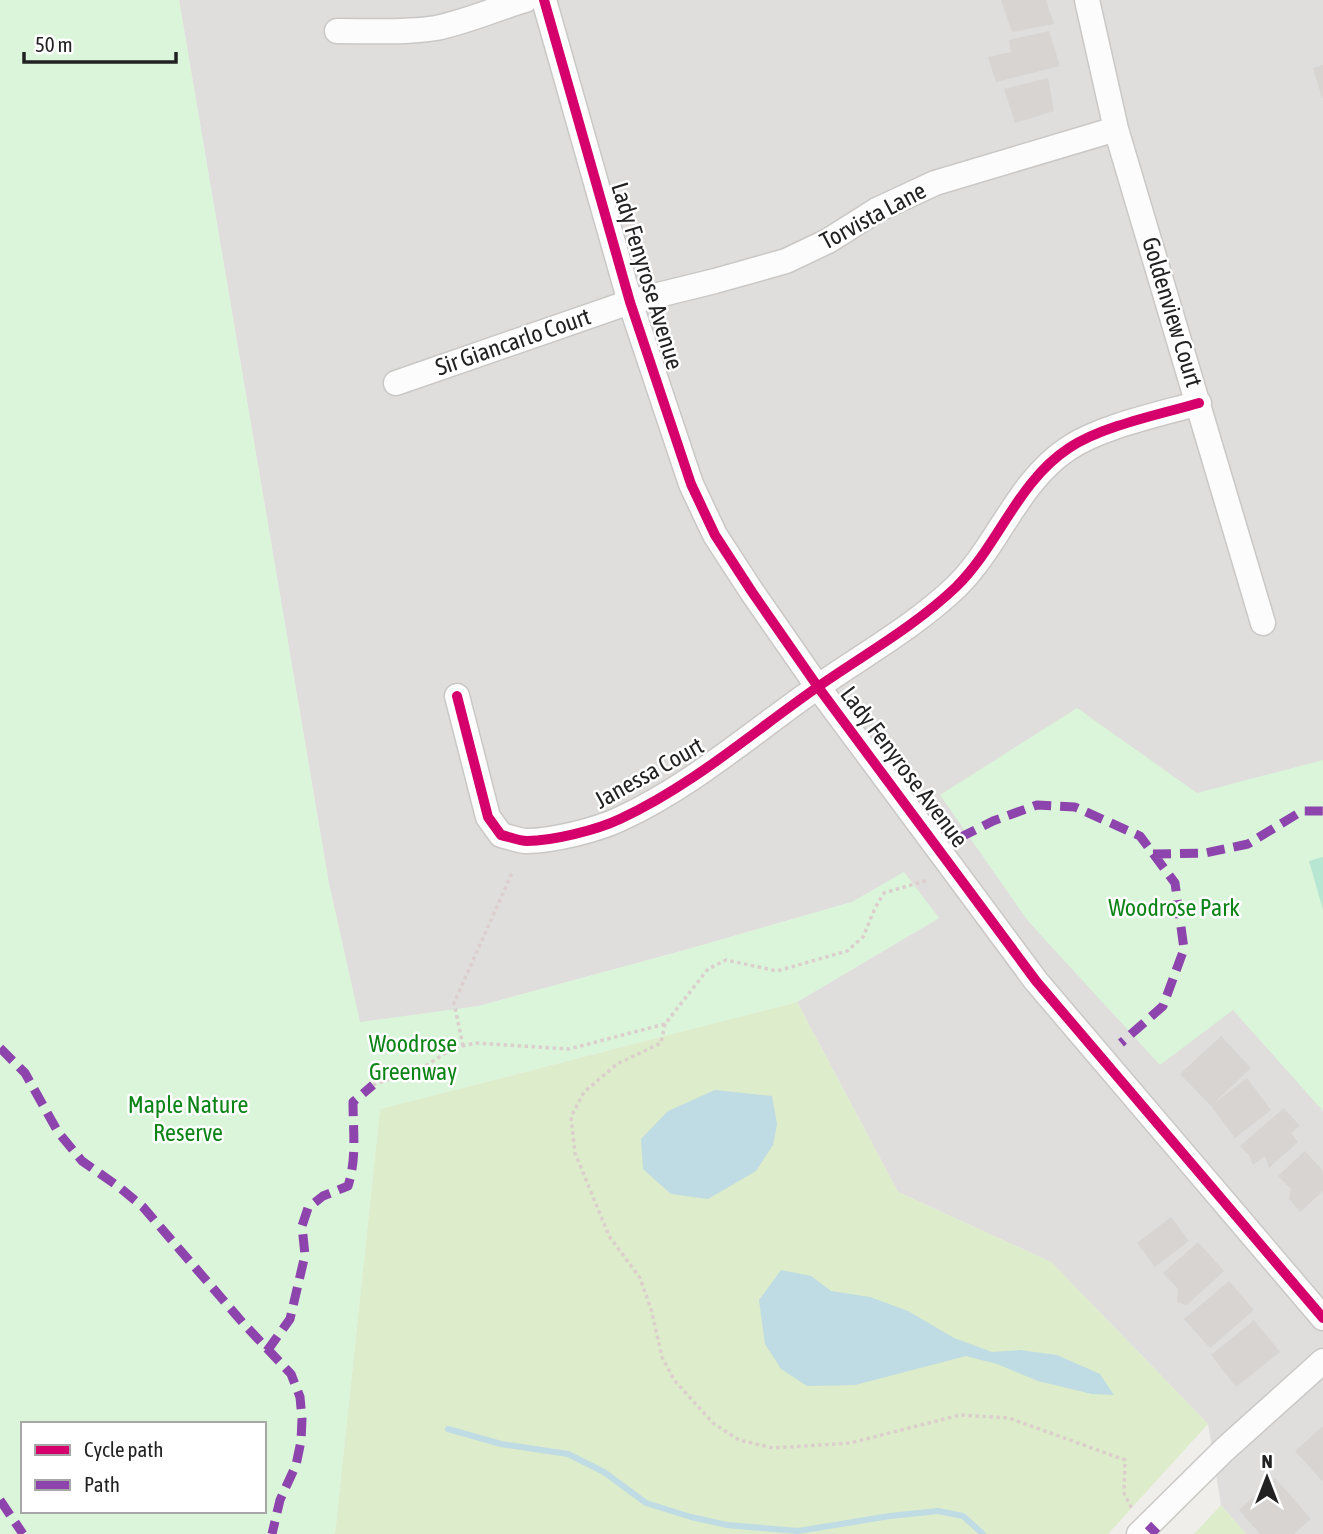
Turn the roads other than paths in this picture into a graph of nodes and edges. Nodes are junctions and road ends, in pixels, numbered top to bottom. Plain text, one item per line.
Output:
1 (525, 0) edge
2 (544, 0) edge
3 (1087, 0) edge
4 (337, 31) dead end
5 (1116, 129) junction
6 (630, 302) junction
7 (396, 383) dead end
8 (1199, 403) junction
9 (1263, 623) dead end
10 (818, 687) junction
11 (457, 696) dead end
12 (1323, 1318) edge
13 (1323, 1361) edge
14 (1144, 1529) edge

1 - 4 street
2 - 6 street, Lady Fenyrose Avenue
3 - 5 street, Goldenview Court
5 - 6 street, Torvista Lane
5 - 8 street, Goldenview Court
6 - 7 street, Sir Giancarlo Court
6 - 10 street, Lady Fenyrose Avenue
8 - 9 street, Goldenview Court
8 - 10 street, Janessa Court
10 - 11 street, Janessa Court
10 - 12 street, Lady Fenyrose Avenue
13 - 14 street

